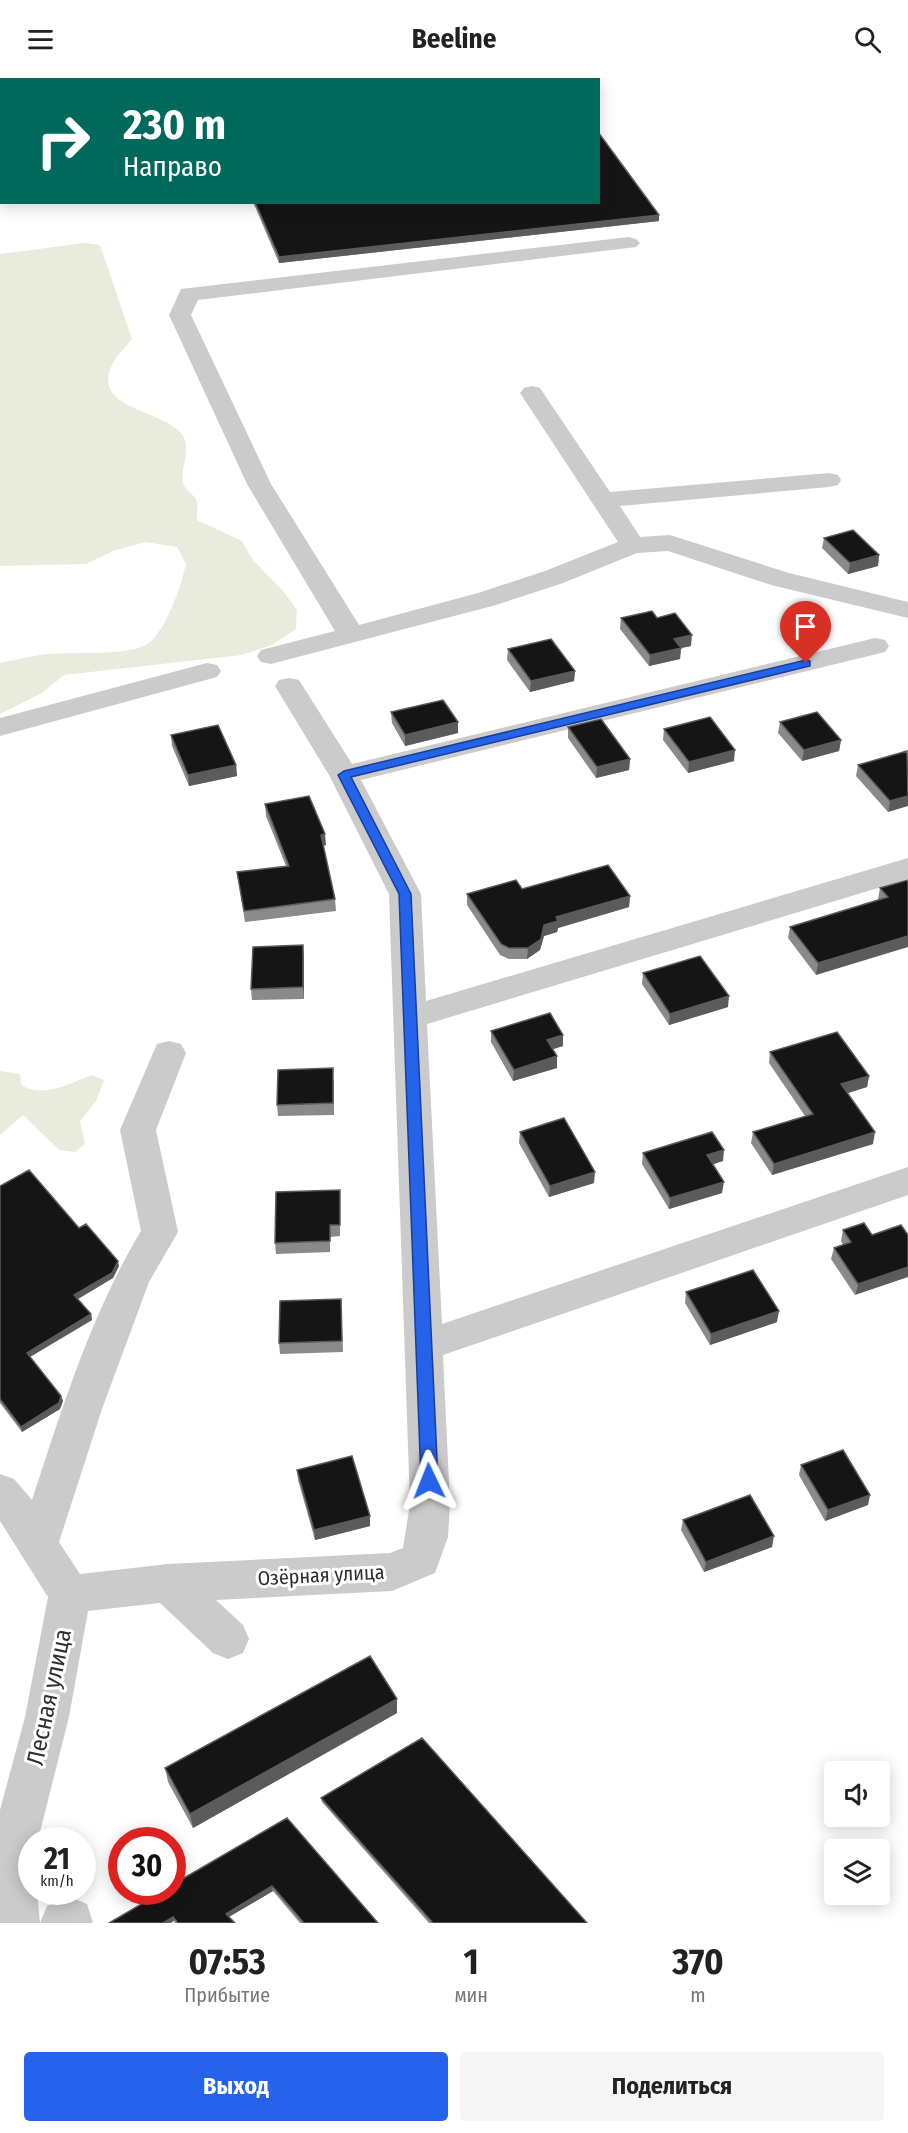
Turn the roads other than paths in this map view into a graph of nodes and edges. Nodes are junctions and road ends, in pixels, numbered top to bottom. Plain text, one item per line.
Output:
1 (629, 243) dead end
2 (532, 393) dead end
3 (830, 480) dead end
4 (603, 500) junction
5 (633, 545) junction
6 (908, 610) edge
7 (351, 634) junction
8 (875, 646) dead end
9 (207, 671) dead end
10 (0, 727) edge
11 (344, 775) junction
12 (908, 868) edge
13 (412, 1017) junction
14 (169, 1053) dead end
15 (908, 1181) edge
16 (425, 1345) junction
17 (0, 1492) edge
18 (38, 1543) junction
19 (168, 1583) junction
20 (70, 1594) junction
21 (228, 1639) dead end
22 (7, 1844) edge
23 (16, 1923) edge

1 - 7 street
2 - 4 street
3 - 4 street
4 - 5 street
5 - 6 street
5 - 7 street
7 - 11 street, Озёрная улица
8 - 11 street
9 - 10 street
11 - 13 street, Озёрная улица
12 - 13 street
13 - 16 street, Озёрная улица
14 - 18 street
15 - 16 street
16 - 19 street, Озёрная улица
17 - 18 street
18 - 20 street
19 - 20 street, Озёрная улица
19 - 21 street
20 - 22 street, Лесная улица
22 - 23 street, Лесная улица

